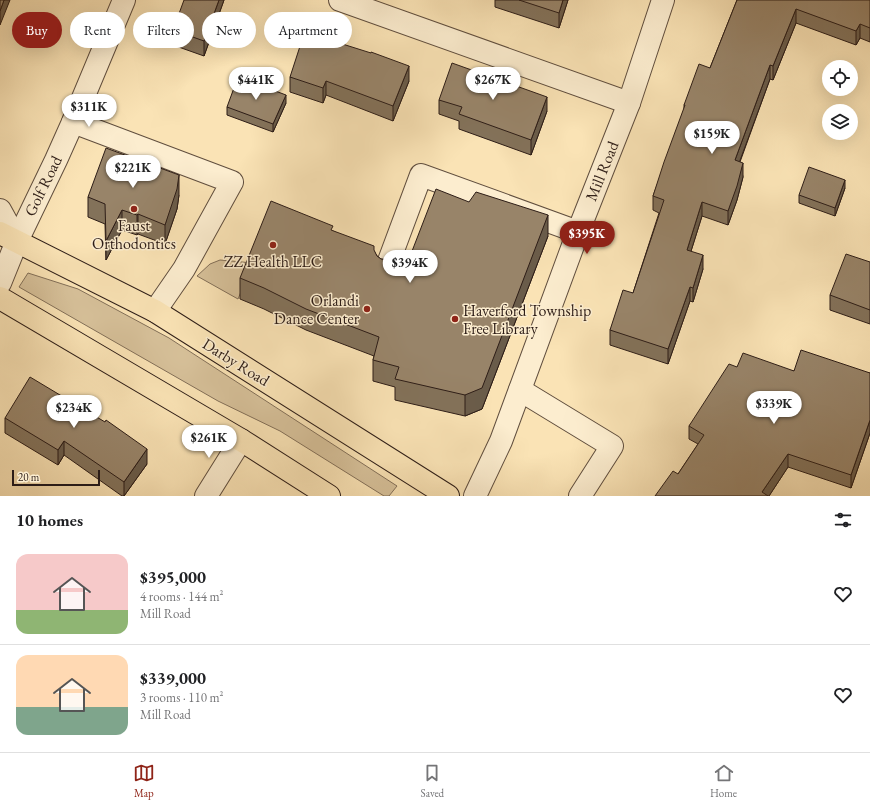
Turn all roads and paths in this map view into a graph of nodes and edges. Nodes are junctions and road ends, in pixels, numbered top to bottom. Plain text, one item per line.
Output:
1 (124, 0) edge
2 (340, 0) edge
3 (663, 0) edge
4 (629, 103) junction
5 (73, 122) junction
6 (0, 210) edge
7 (578, 232) junction
8 (8, 237) edge
9 (386, 269) edge
10 (0, 284) edge
11 (0, 298) edge
12 (155, 311) junction
13 (520, 390) junction
14 (241, 440) junction
15 (206, 496) edge
16 (329, 496) edge
17 (448, 496) edge
18 (475, 496) edge
19 (580, 496) edge

1 - 5 street, Golf Road
2 - 4 street
3 - 4 street, Mill Road
4 - 7 street, Mill Road
5 - 8 street, Golf Road
5 - 12 street
6 - 8 street
7 - 9 street
7 - 13 street, Mill Road
8 - 10 street, Golf Road
8 - 12 main road, Darby Road
11 - 14 main road
12 - 17 main road, Darby Road
13 - 18 street, Mill Road
13 - 19 street
14 - 15 street
14 - 16 main road

